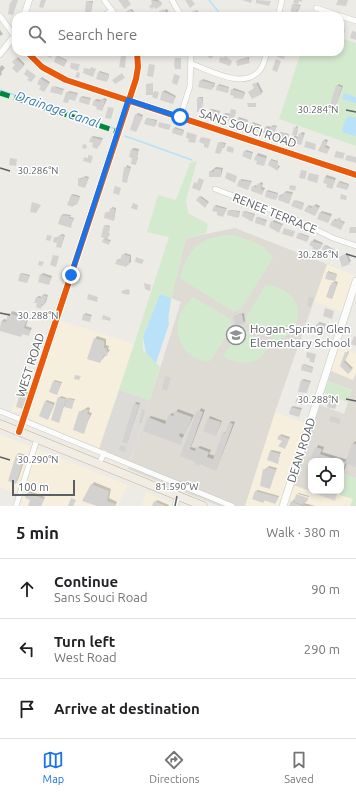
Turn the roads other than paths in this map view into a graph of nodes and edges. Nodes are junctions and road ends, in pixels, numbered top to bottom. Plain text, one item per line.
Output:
1 (29, 0) edge
2 (104, 0) edge
3 (172, 0) edge
4 (282, 0) edge
5 (316, 8) dead end
6 (112, 10) joint
7 (25, 12) edge
8 (109, 12) edge
9 (179, 12) edge
10 (279, 12) edge
11 (328, 12) edge
12 (0, 16) edge
13 (344, 17) edge
14 (356, 21) edge
15 (12, 31) edge
16 (12, 40) edge
17 (0, 54) edge
18 (31, 56) edge
19 (136, 56) edge
20 (191, 56) edge
21 (265, 56) edge
22 (192, 64) junction
23 (128, 100) junction
24 (180, 117) junction
25 (356, 175) edge
26 (215, 189) dead end
27 (356, 246) edge
28 (356, 281) edge
29 (0, 411) edge
30 (24, 419) junction
31 (0, 424) edge
32 (19, 432) junction
33 (68, 438) junction
34 (37, 439) junction
35 (62, 450) junction
36 (104, 453) junction
37 (99, 464) junction
38 (178, 496) junction
39 (16, 506) edge
40 (175, 506) edge
41 (202, 506) edge
42 (232, 506) edge
43 (283, 506) edge

1 - 7 street
2 - 6 street
3 - 9 street
4 - 10 street
5 - 11 street
6 - 8 street
12 - 15 street
13 - 14 street
16 - 17 street
18 - 23 street, SANS SOUCI ROAD
19 - 23 street, WEST ROAD
20 - 22 street
21 - 22 street
22 - 24 street
23 - 24 street, SANS SOUCI ROAD
23 - 30 street, WEST ROAD
24 - 25 street, SANS SOUCI ROAD
26 - 27 street, RENEE TERRACE
28 - 43 main road, DEAN ROAD
29 - 30 street
30 - 32 street, WEST ROAD
30 - 33 street
31 - 32 highway
32 - 34 highway
33 - 35 street
33 - 36 street
34 - 35 highway
34 - 39 street
35 - 37 highway
36 - 37 street
36 - 42 street
37 - 38 highway
38 - 40 street
38 - 41 highway

